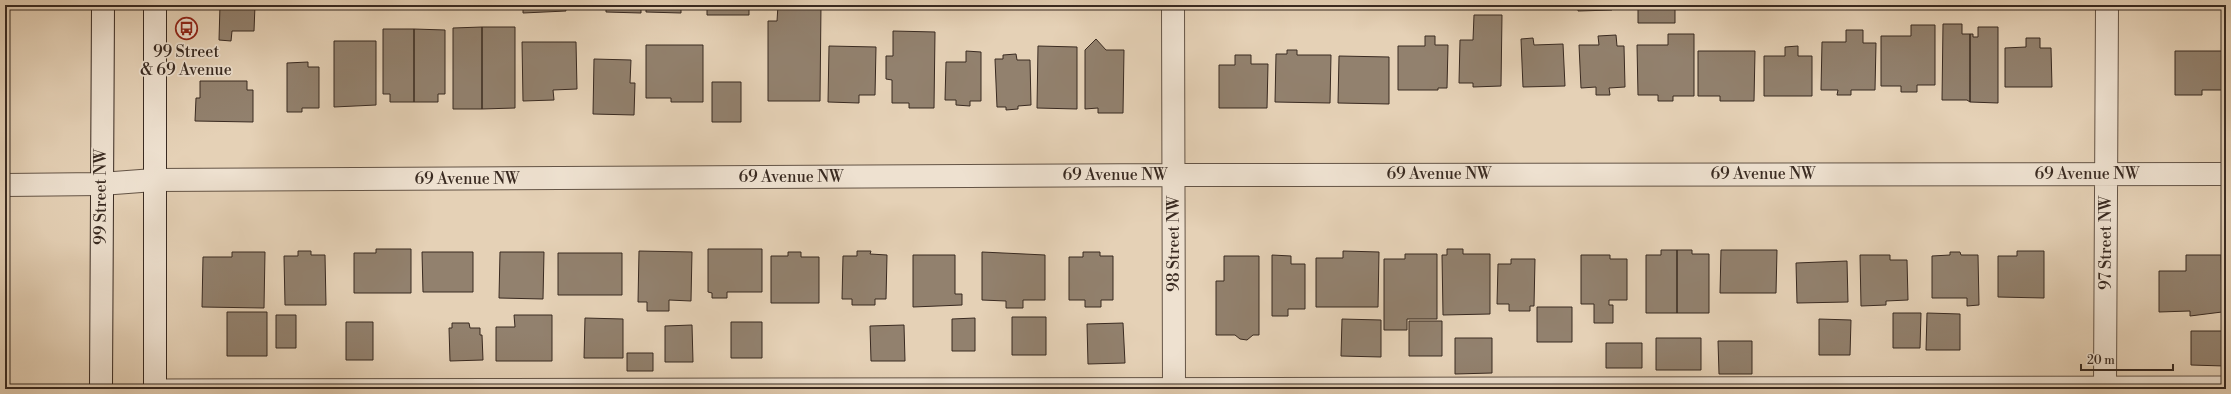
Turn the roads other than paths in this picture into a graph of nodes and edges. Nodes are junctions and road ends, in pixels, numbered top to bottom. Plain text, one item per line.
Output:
1 (103, 5) edge
2 (155, 5) edge
3 (1173, 5) edge
4 (2107, 5) edge
5 (1174, 174) junction
6 (2106, 174) junction
7 (2226, 174) edge
8 (154, 180) junction
9 (101, 184) junction
10 (5, 185) edge
11 (2105, 385) junction
12 (2226, 385) edge
13 (1174, 386) junction
14 (101, 389) edge
15 (155, 389) edge

1 - 9 street, 99 Street NW
2 - 8 street
3 - 5 street, 98 Street NW
4 - 6 street, 97 Street NW
5 - 6 street, 69 Avenue NW
5 - 8 street, 69 Avenue NW
5 - 13 street, 98 Street NW
6 - 7 street, 69 Avenue NW
6 - 11 street, 97 Street NW
8 - 9 street, 69 Avenue NW
8 - 15 street
9 - 10 street, 69 Avenue NW
9 - 14 street, 99 Street NW
11 - 12 lane
11 - 13 lane
13 - 15 lane

